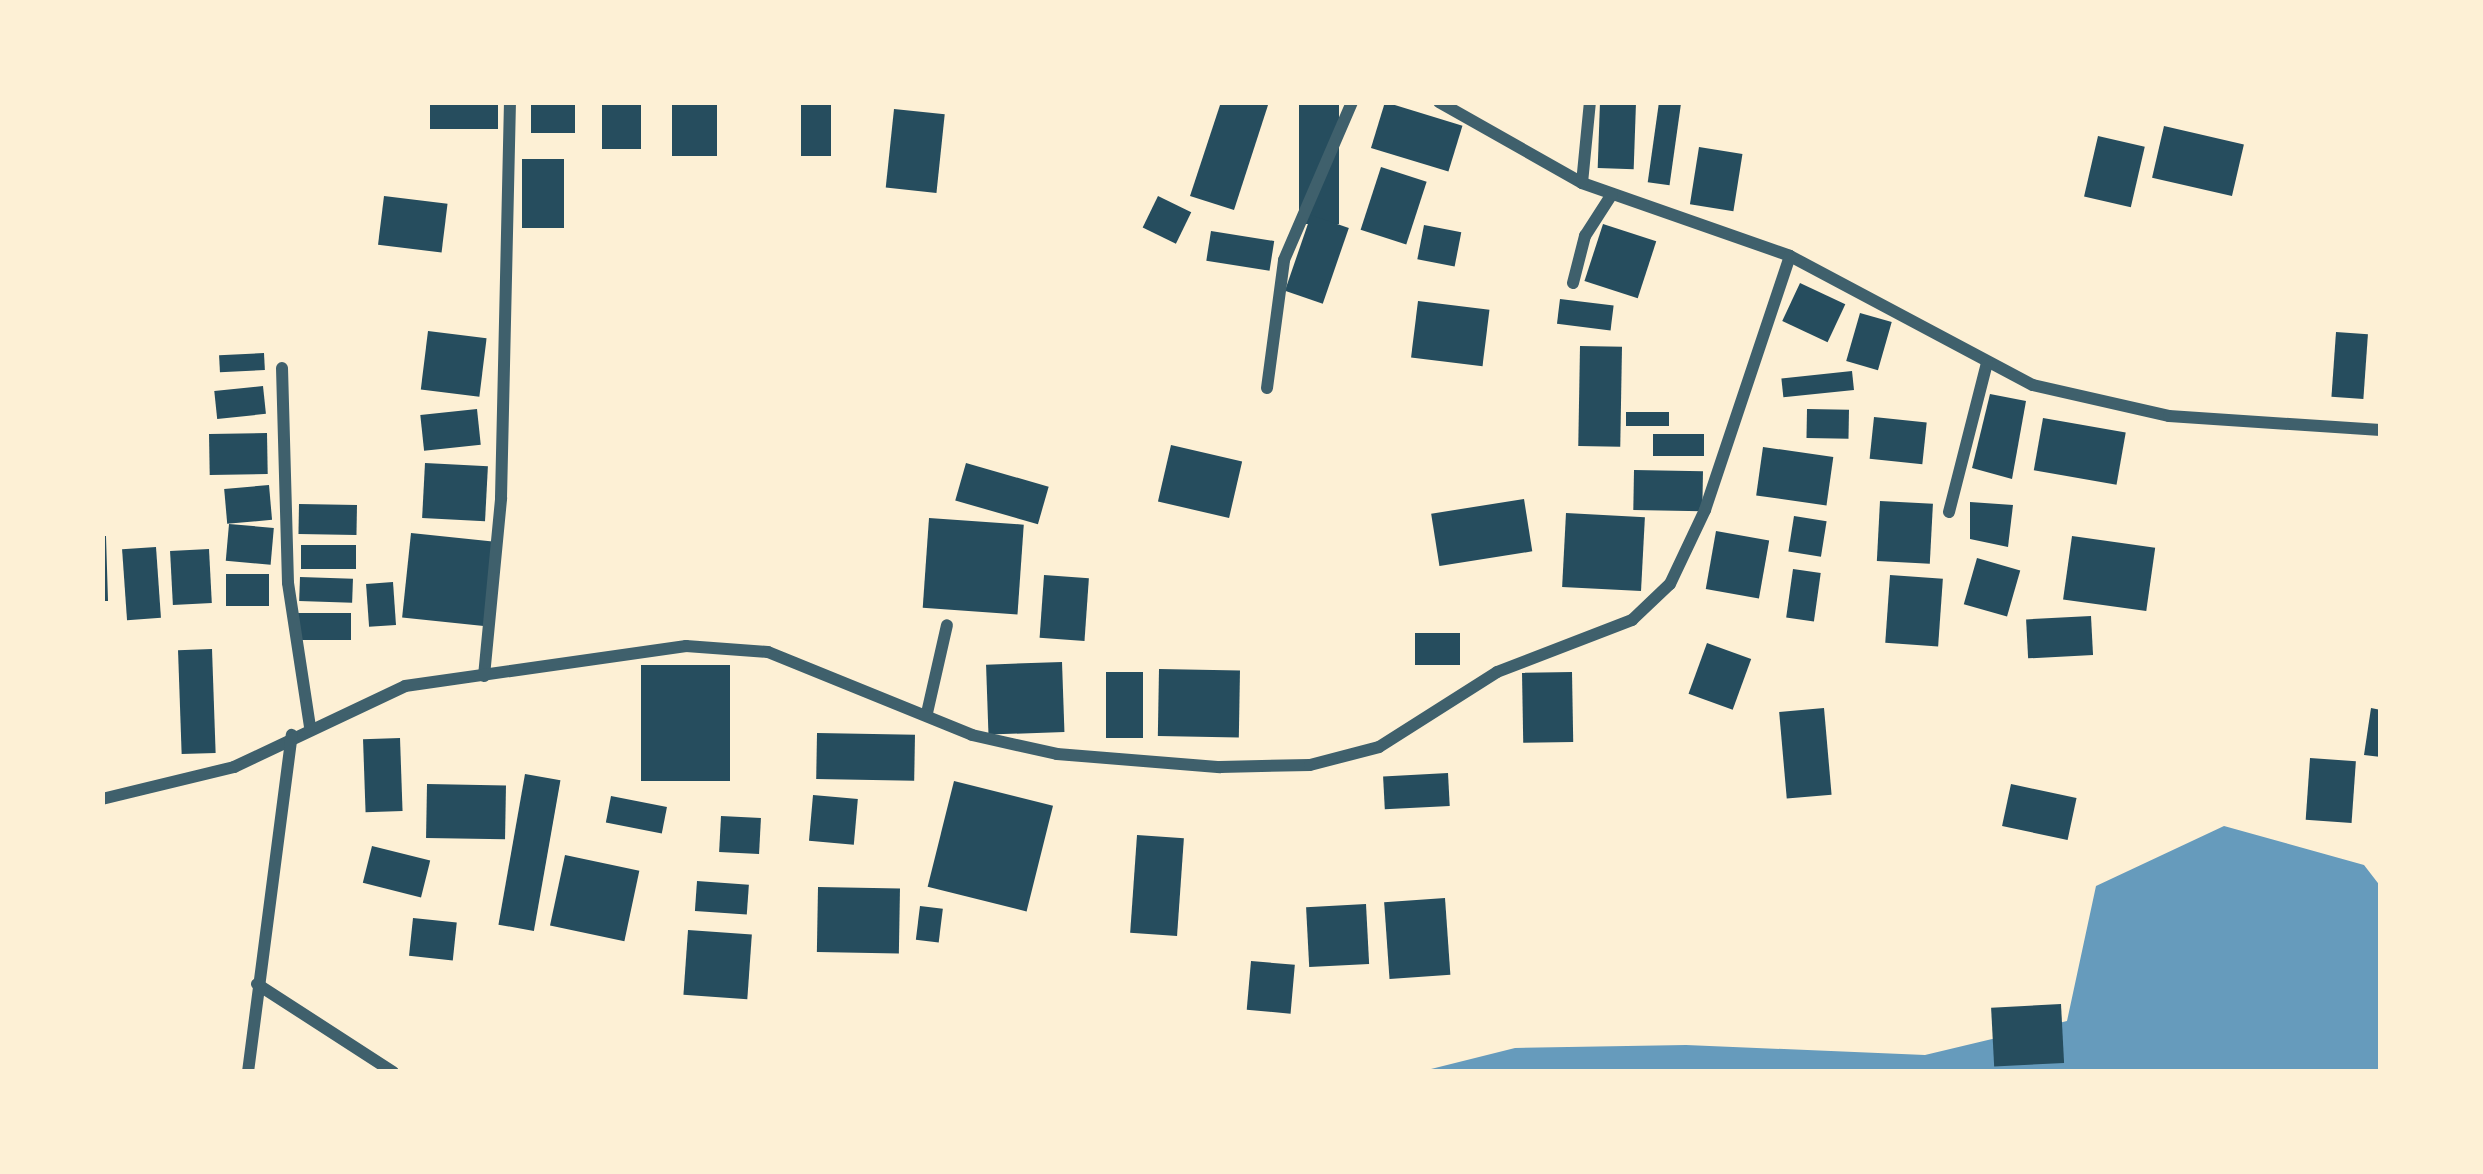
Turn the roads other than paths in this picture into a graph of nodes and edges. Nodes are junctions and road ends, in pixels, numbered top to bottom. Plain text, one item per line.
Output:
1 (510, 102) edge
2 (1352, 102) edge
3 (1438, 102) edge
4 (1590, 102) edge
5 (1582, 183) junction
6 (1612, 194) junction
7 (1790, 256) junction
8 (1573, 283) dead end
9 (1987, 363) junction
10 (283, 368) dead end
11 (1268, 388) dead end
12 (2381, 430) edge
13 (1948, 512) dead end
14 (947, 626) dead end
15 (484, 676) junction
16 (927, 713) junction
17 (310, 726) junction
18 (292, 735) junction
19 (102, 799) edge
20 (257, 984) junction
21 (248, 1072) edge
22 (392, 1072) edge

1 - 15 street
2 - 11 street
3 - 5 street
4 - 5 street
5 - 6 street
6 - 7 street
6 - 8 street
7 - 9 street
7 - 16 street
9 - 12 street
9 - 13 street
10 - 17 street
14 - 16 street
15 - 16 street
15 - 17 street
17 - 18 street
18 - 19 street
18 - 20 street
20 - 21 street
20 - 22 street

